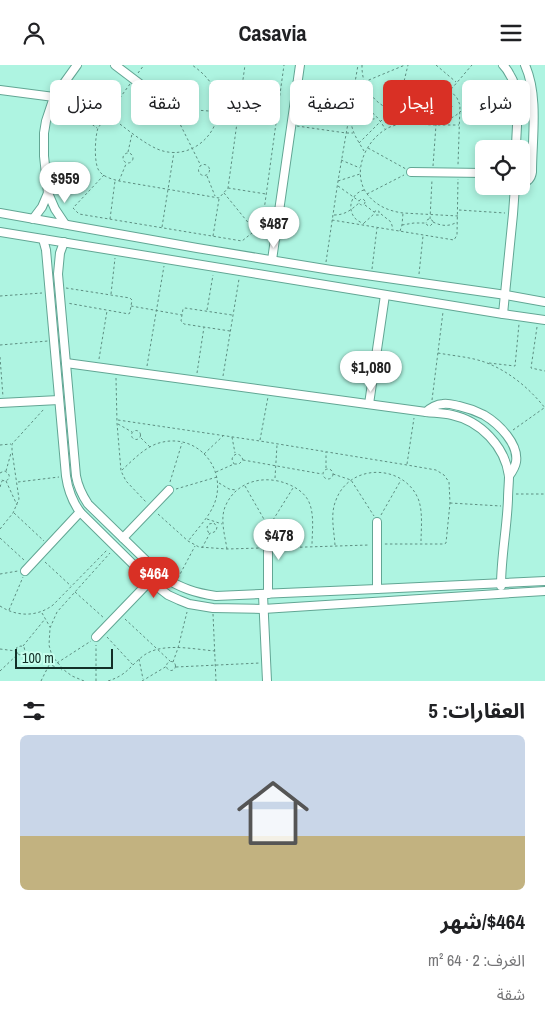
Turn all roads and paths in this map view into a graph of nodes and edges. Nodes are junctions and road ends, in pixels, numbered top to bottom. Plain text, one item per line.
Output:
1 (77, 65) edge
2 (115, 65) edge
3 (144, 65) edge
4 (192, 65) edge
5 (245, 65) edge
6 (284, 65) edge
7 (300, 65) edge
8 (358, 65) edge
9 (362, 65) edge
10 (405, 65) edge
11 (408, 65) edge
12 (436, 65) edge
13 (472, 65) edge
14 (503, 65) edge
15 (525, 65) edge
16 (362, 76) junction
17 (134, 79) junction
18 (66, 80) edge
19 (243, 80) edge
20 (298, 80) edge
21 (355, 80) joint
22 (363, 80) edge
23 (369, 80) edge
24 (404, 80) edge
25 (209, 81) edge
26 (457, 83) junction
27 (452, 88) edge
28 (0, 90) edge
29 (452, 92) edge
30 (280, 95) edge
31 (50, 96) edge
32 (121, 97) edge
33 (373, 98) edge
34 (459, 101) junction
35 (452, 103) edge
36 (383, 106) edge
37 (50, 109) edge
38 (461, 111) junction
39 (452, 117) edge
40 (378, 118) junction
41 (373, 119) edge
42 (381, 121) junction
43 (94, 125) edge
44 (100, 125) edge
45 (121, 125) edge
46 (181, 125) edge
47 (215, 125) edge
48 (236, 125) edge
49 (276, 125) edge
50 (292, 125) joint
51 (347, 125) edge
52 (397, 125) edge
53 (452, 125) edge
54 (459, 125) junction
55 (98, 128) junction
56 (385, 130) junction
57 (132, 133) junction
58 (346, 133) junction
59 (354, 133) junction
60 (516, 140) edge
61 (359, 143) junction
62 (367, 148) junction
63 (193, 149) junction
64 (128, 153) junction
65 (174, 153) junction
66 (365, 153) junction
67 (342, 160) junction
68 (126, 163) junction
69 (201, 166) junction
70 (361, 168) junction
71 (411, 171) junction
72 (458, 173) junction
73 (475, 173) edge
74 (361, 174) junction
75 (104, 175) junction
76 (207, 175) junction
77 (530, 176) edge
78 (115, 180) junction
79 (119, 181) junction
80 (338, 181) junction
81 (337, 185) junction
82 (228, 188) junction
83 (168, 189) junction
84 (364, 190) junction
85 (224, 192) junction
86 (48, 193) junction
87 (266, 194) junction
88 (368, 195) junction
89 (514, 195) edge
90 (216, 197) junction
91 (354, 197) junction
92 (219, 198) junction
93 (364, 200) junction
94 (359, 202) junction
95 (364, 205) junction
96 (458, 210) junction
97 (351, 211) junction
98 (0, 213) edge
99 (374, 213) junction
100 (403, 213) junction
101 (513, 214) junction
102 (333, 215) junction
103 (458, 217) junction
104 (33, 219) junction
105 (110, 219) junction
106 (332, 220) junction
107 (433, 222) junction
108 (458, 222) junction
109 (426, 223) junction
110 (65, 224) junction
111 (364, 224) junction
112 (402, 225) junction
113 (378, 227) junction
114 (162, 228) junction
115 (393, 230) junction
116 (255, 231) junction
117 (400, 231) junction
118 (0, 232) edge
119 (423, 235) junction
120 (213, 236) junction
121 (42, 239) junction
122 (64, 242) junction
123 (197, 248) junction
124 (116, 251) junction
125 (166, 258) junction
126 (272, 260) junction
127 (195, 264) junction
128 (214, 266) junction
129 (328, 269) junction
130 (240, 271) junction
131 (58, 274) junction
132 (48, 275) junction
133 (371, 276) junction
134 (418, 283) junction
135 (328, 285) junction
136 (60, 287) junction
137 (49, 293) junction
138 (111, 295) junction
139 (385, 295) junction
140 (506, 295) junction
141 (0, 296) edge
142 (61, 302) junction
143 (545, 302) edge
144 (444, 304) junction
145 (131, 306) junction
146 (107, 311) junction
147 (156, 311) junction
148 (207, 311) junction
149 (503, 314) junction
150 (182, 315) junction
151 (233, 315) junction
152 (520, 316) junction
153 (541, 319) edge
154 (204, 327) junction
155 (230, 331) junction
156 (54, 341) junction
157 (0, 345) edge
158 (438, 353) junction
159 (0, 357) edge
160 (66, 363) junction
161 (486, 363) junction
162 (98, 367) junction
163 (115, 370) junction
164 (545, 371) edge
165 (146, 374) junction
166 (196, 381) junction
167 (221, 384) junction
168 (269, 391) junction
169 (55, 400) junction
170 (2, 403) edge
171 (369, 404) junction
172 (545, 407) edge
173 (428, 410) junction
174 (416, 411) junction
175 (118, 421) junction
176 (133, 432) junction
177 (224, 435) junction
178 (506, 435) junction
179 (232, 437) junction
180 (140, 438) junction
181 (260, 441) junction
182 (182, 442) junction
183 (12, 444) junction
184 (278, 444) junction
185 (0, 445) edge
186 (150, 447) junction
187 (12, 451) junction
188 (326, 452) junction
189 (204, 454) junction
190 (235, 454) junction
191 (242, 460) junction
192 (234, 464) junction
193 (407, 465) junction
194 (276, 466) junction
195 (326, 469) junction
196 (121, 471) junction
197 (0, 472) edge
198 (6, 472) junction
199 (216, 472) junction
200 (322, 474) junction
201 (333, 474) junction
202 (66, 476) junction
203 (509, 476) junction
204 (217, 477) junction
205 (0, 479) edge
206 (402, 479) junction
207 (275, 480) junction
208 (351, 480) junction
209 (2, 481) junction
210 (6, 481) junction
211 (17, 482) junction
212 (78, 483) junction
213 (218, 483) junction
214 (245, 485) junction
215 (0, 487) edge
216 (294, 487) junction
217 (68, 488) junction
218 (236, 490) junction
219 (168, 491) junction
220 (545, 494) edge
221 (508, 495) junction
222 (450, 503) junction
223 (17, 505) junction
224 (508, 506) junction
225 (152, 509) junction
226 (80, 512) junction
227 (13, 513) junction
228 (206, 519) junction
229 (377, 522) junction
230 (223, 524) junction
231 (268, 527) junction
232 (0, 529) edge
233 (210, 533) junction
234 (0, 538) edge
235 (123, 539) junction
236 (188, 541) junction
237 (377, 544) junction
238 (421, 544) junction
239 (49, 545) junction
240 (335, 545) junction
241 (114, 546) junction
242 (195, 546) junction
243 (312, 547) junction
244 (202, 548) junction
245 (268, 548) junction
246 (227, 549) junction
247 (39, 556) junction
248 (28, 568) junction
249 (0, 574) edge
250 (150, 581) junction
251 (545, 581) edge
252 (501, 583) junction
253 (175, 585) junction
254 (72, 586) junction
255 (406, 588) junction
256 (377, 589) junction
257 (545, 591) edge
258 (75, 592) junction
259 (502, 593) junction
260 (265, 594) junction
261 (444, 598) junction
262 (406, 600) junction
263 (189, 604) junction
264 (0, 606) edge
265 (445, 607) dead end
266 (4, 608) junction
267 (213, 608) junction
268 (263, 609) junction
269 (0, 611) edge
270 (8, 611) junction
271 (41, 612) junction
272 (119, 613) junction
273 (45, 619) junction
274 (110, 623) junction
275 (50, 627) junction
276 (98, 635) junction
277 (22, 646) junction
278 (178, 648) junction
279 (0, 649) edge
280 (156, 649) junction
281 (16, 651) junction
282 (215, 651) junction
283 (24, 653) junction
284 (18, 654) junction
285 (139, 659) junction
286 (170, 661) junction
287 (173, 662) junction
288 (57, 663) junction
289 (266, 663) junction
290 (49, 665) junction
291 (215, 665) junction
292 (133, 666) junction
293 (167, 667) junction
294 (176, 667) junction
295 (64, 670) junction
296 (0, 671) edge
297 (41, 681) edge
298 (84, 681) edge
299 (96, 681) edge
300 (108, 681) edge
301 (142, 681) edge
302 (211, 681) edge
303 (216, 681) edge
304 (267, 681) edge

1 - 18 street
2 - 17 street
3 - 17 path
4 - 25 path
5 - 19 path
6 - 30 path
7 - 20 street
8 - 21 path
9 - 16 path
10 - 23 path
11 - 24 path
12 - 26 path
13 - 26 path
14 - 60 street
15 - 77 street
16 - 21 path
16 - 22 path
17 - 32 path
26 - 27 path
28 - 31 street
29 - 34 path
33 - 36 path
34 - 35 path
34 - 38 path
37 - 86 street
38 - 39 path
38 - 54 path
40 - 41 path
40 - 42 path
40 - 59 path
42 - 56 path
42 - 61 path
43 - 55 path
44 - 55 path
45 - 57 path
46 - 63 path
47 - 63 path
48 - 82 path
49 - 87 path
50 - 58 path
50 - 126 street
51 - 58 path
52 - 56 path
53 - 54 path
54 - 72 path
55 - 75 path
56 - 62 path
57 - 64 path
57 - 65 path
58 - 59 path
58 - 67 path
59 - 61 path
61 - 66 path
62 - 66 path
62 - 71 path
63 - 65 path
63 - 69 path
64 - 68 path
64 - 68 path
65 - 83 path
66 - 70 path
67 - 70 path
67 - 80 path
68 - 79 path
69 - 76 path
69 - 76 path
70 - 74 path
71 - 72 street
71 - 88 path
72 - 73 street
72 - 96 path
74 - 80 path
74 - 84 path
75 - 78 path
75 - 105 path
76 - 90 path
78 - 79 path
78 - 105 path
79 - 83 path
80 - 81 path
81 - 91 path
81 - 102 path
82 - 85 path
82 - 87 path
83 - 90 path
83 - 114 path
84 - 88 path
84 - 91 path
85 - 92 path
85 - 116 path
86 - 104 street
86 - 110 street
87 - 116 path
88 - 93 path
88 - 100 path
89 - 101 street
90 - 92 path
91 - 94 path
91 - 97 path
92 - 120 path
93 - 94 path
93 - 95 path
94 - 95 path
94 - 97 path
95 - 99 path
96 - 101 path
96 - 103 path
97 - 102 path
97 - 111 path
98 - 104 street
99 - 111 path
99 - 115 path
100 - 103 path
100 - 112 path
101 - 140 street
102 - 106 path
103 - 108 path
104 - 110 street
105 - 114 path
106 - 111 path
106 - 129 path
107 - 108 path
107 - 109 path
107 - 109 path
108 - 119 path
109 - 112 path
110 - 123 street
111 - 113 path
112 - 117 path
113 - 115 path
113 - 133 path
114 - 120 path
115 - 117 path
116 - 120 path
117 - 119 path
118 - 121 street
119 - 134 path
121 - 122 street
121 - 132 street
122 - 124 street
122 - 131 street
123 - 126 street
123 - 127 street
124 - 125 street
124 - 138 path
125 - 127 street
125 - 147 path
126 - 129 street
127 - 128 street
128 - 130 street
128 - 148 path
129 - 133 street
129 - 135 street
130 - 135 street
130 - 151 path
131 - 132 street
131 - 136 street
132 - 137 street
133 - 134 street
134 - 140 street
135 - 139 street
136 - 138 path
136 - 142 street
137 - 141 path
137 - 156 street
138 - 145 path
139 - 144 street
139 - 171 street
140 - 143 street
140 - 149 street
142 - 146 path
142 - 160 street
144 - 149 street
144 - 158 path
145 - 146 path
145 - 147 path
146 - 162 path
147 - 150 path
147 - 165 path
148 - 150 path
148 - 151 path
149 - 152 street
150 - 154 path
151 - 155 path
152 - 153 street
152 - 161 path
153 - 164 path
154 - 155 path
154 - 166 path
155 - 167 path
156 - 157 path
156 - 169 street
158 - 161 path
158 - 173 path
159 - 170 path
160 - 162 street
160 - 212 street
161 - 172 path
162 - 163 street
163 - 165 street
163 - 175 path
165 - 166 street
166 - 167 street
167 - 168 street
168 - 171 street
168 - 181 path
169 - 170 street
169 - 183 path
169 - 202 street
171 - 174 street
172 - 178 path
173 - 174 street
173 - 178 street
173 - 203 street
174 - 193 path
175 - 176 path
175 - 177 path
175 - 196 path
176 - 180 path
176 - 180 path
177 - 179 path
177 - 189 path
178 - 203 street
179 - 181 path
179 - 190 path
180 - 186 path
181 - 184 path
182 - 186 path
182 - 189 path
182 - 219 path
183 - 185 path
183 - 187 path
184 - 188 path
184 - 194 path
186 - 196 path
187 - 198 path
187 - 211 path
188 - 193 path
188 - 195 path
189 - 199 path
190 - 191 path
190 - 192 path
191 - 192 path
191 - 194 path
192 - 199 path
193 - 222 path
194 - 200 path
194 - 207 path
195 - 200 path
195 - 201 path
196 - 225 path
197 - 198 path
198 - 210 path
199 - 204 path
200 - 201 path
201 - 208 path
202 - 211 path
202 - 217 street
203 - 221 street
204 - 213 path
204 - 219 path
205 - 209 path
206 - 208 path
206 - 229 path
206 - 238 path
207 - 214 path
207 - 216 path
208 - 229 path
208 - 240 path
209 - 210 path
209 - 215 path
210 - 223 path
211 - 223 path
212 - 217 street
212 - 235 street
213 - 218 path
213 - 228 path
214 - 218 path
214 - 231 path
216 - 231 path
216 - 243 path
217 - 226 street
218 - 230 path
219 - 225 street
220 - 221 path
221 - 224 street
222 - 224 path
222 - 238 path
223 - 227 path
224 - 252 street
225 - 235 street
225 - 236 path
226 - 239 street
226 - 241 street
227 - 232 path
227 - 239 path
228 - 230 path
228 - 236 path
229 - 237 street
230 - 246 path
231 - 245 street
233 - 233 path
233 - 244 path
234 - 248 path
235 - 253 street
236 - 242 path
237 - 238 path
237 - 240 path
237 - 256 street
239 - 247 street
240 - 243 path
241 - 250 street
241 - 254 path
241 - 258 path
242 - 244 path
242 - 253 path
243 - 245 path
244 - 246 path
245 - 246 path
245 - 260 street
247 - 248 street
247 - 254 path
248 - 249 path
248 - 270 path
250 - 263 street
250 - 272 street
251 - 252 street
252 - 255 street
252 - 259 street
253 - 260 street
254 - 271 path
255 - 256 street
255 - 262 street
256 - 260 street
257 - 259 street
258 - 274 path
258 - 275 path
259 - 261 street
260 - 268 street
261 - 262 street
261 - 265 street
262 - 268 street
263 - 267 street
263 - 278 path
264 - 266 path
266 - 269 path
266 - 270 path
267 - 268 street
267 - 282 path
268 - 289 street
270 - 271 path
271 - 273 path
272 - 274 street
272 - 280 path
273 - 275 path
273 - 277 path
274 - 276 street
275 - 288 path
276 - 288 path
276 - 292 path
276 - 299 path
277 - 281 path
277 - 283 path
278 - 280 path
278 - 282 path
278 - 287 path
279 - 281 path
280 - 285 path
280 - 286 path
281 - 284 path
282 - 291 path
283 - 284 path
283 - 290 path
284 - 296 path
285 - 292 path
285 - 301 path
286 - 287 path
286 - 293 path
287 - 294 path
288 - 295 path
289 - 291 path
289 - 304 street
290 - 295 path
290 - 297 path
291 - 294 path
291 - 303 path
292 - 300 path
293 - 294 path
293 - 301 path
295 - 298 path
302 - 303 path

